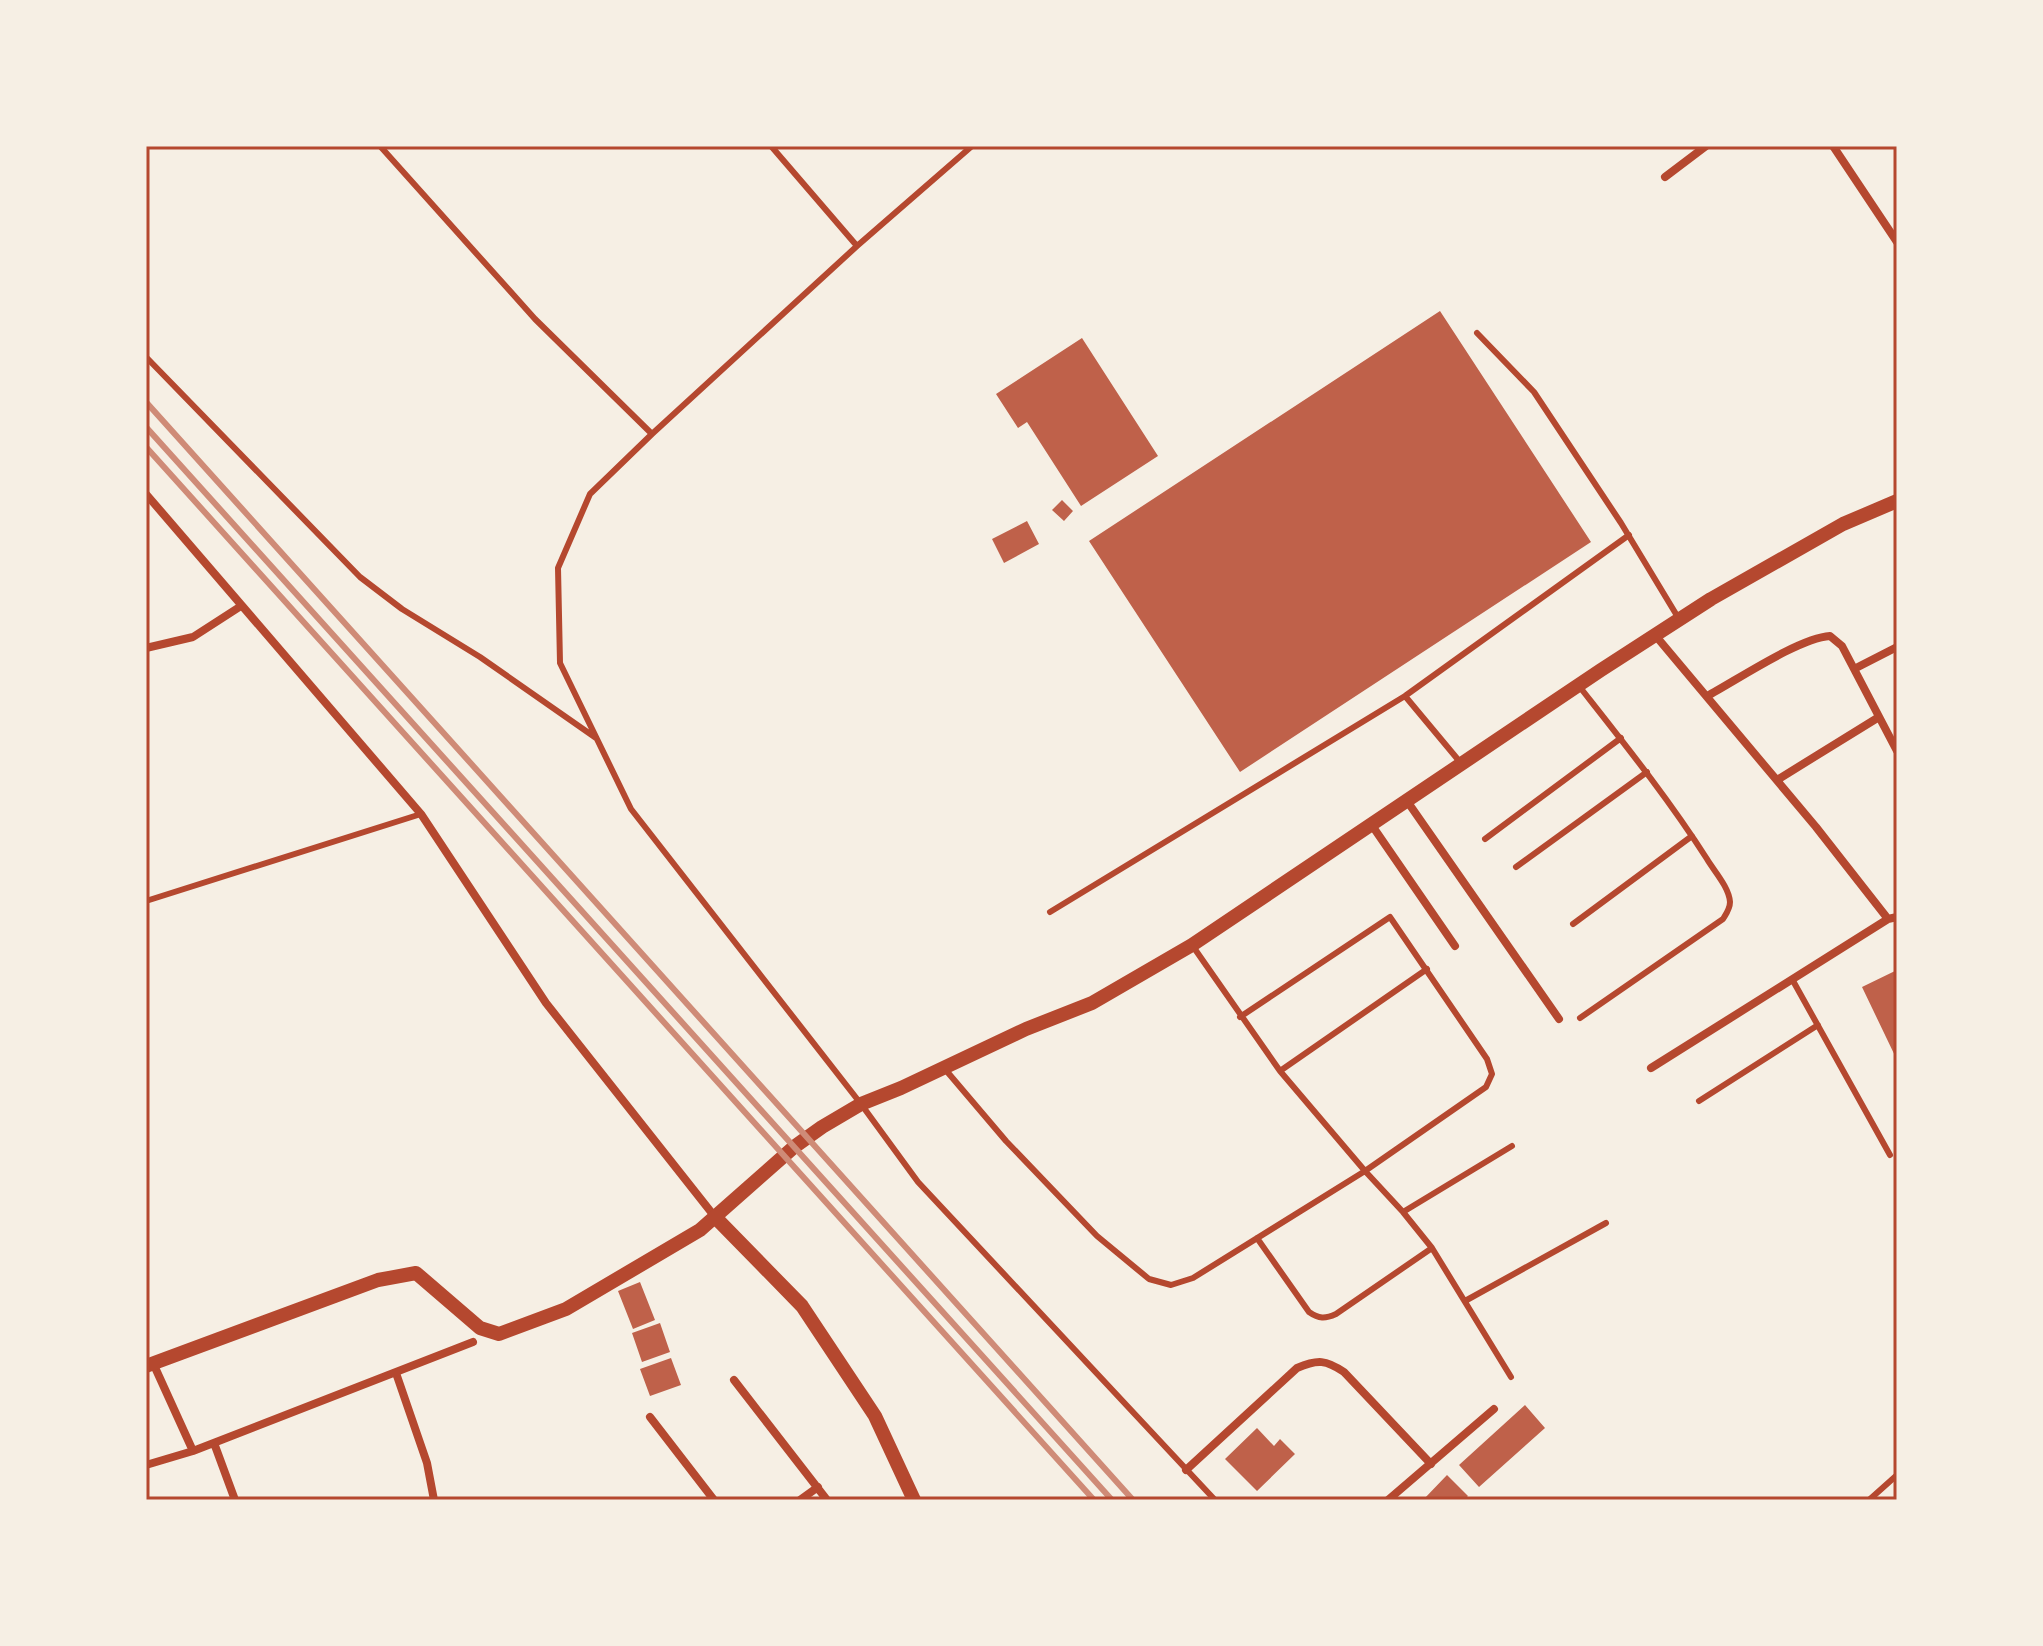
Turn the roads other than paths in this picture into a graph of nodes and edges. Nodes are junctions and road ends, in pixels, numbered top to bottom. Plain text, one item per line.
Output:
1 (380, 146) edge
2 (771, 146) edge
3 (972, 146) edge
4 (1706, 146) edge
5 (1833, 146) edge
6 (1665, 177) dead end
7 (1897, 242) edge
8 (857, 246) junction
9 (1477, 333) dead end
10 (146, 357) edge
11 (652, 434) junction
12 (146, 494) edge
13 (1897, 501) edge
14 (1629, 535) junction
15 (241, 606) junction
16 (1679, 619) junction
17 (1655, 635) junction
18 (1897, 647) edge
19 (146, 648) edge
20 (1854, 669) junction
21 (1579, 686) junction
22 (1405, 696) junction
23 (1707, 696) junction
24 (1879, 717) junction
25 (596, 738) junction
26 (1621, 738) junction
27 (1897, 751) edge
28 (1462, 765) junction
29 (1647, 772) junction
30 (1777, 780) junction
31 (1407, 801) junction
32 (421, 814) junction
33 (1371, 824) junction
34 (1692, 836) junction
35 (1485, 839) dead end
36 (1516, 867) dead end
37 (146, 901) edge
38 (1050, 912) dead end
39 (1892, 918) edge
40 (1573, 924) dead end
41 (1192, 945) junction
42 (1455, 946) dead end
43 (1427, 969) junction
44 (1792, 979) junction
45 (1240, 1017) junction
46 (1580, 1018) dead end
47 (1559, 1019) dead end
48 (1818, 1025) junction
49 (944, 1068) junction
50 (1651, 1068) dead end
51 (1280, 1071) junction
52 (1699, 1101) dead end
53 (861, 1104) junction
54 (1512, 1146) dead end
55 (1890, 1155) dead end
56 (1365, 1171) junction
57 (1403, 1212) junction
58 (715, 1217) junction
59 (1606, 1223) dead end
60 (1257, 1238) junction
61 (1432, 1248) junction
62 (1465, 1301) junction
63 (473, 1342) dead end
64 (150, 1365) edge
65 (396, 1373) junction
66 (1511, 1377) dead end
67 (734, 1380) dead end
68 (1494, 1409) dead end
69 (650, 1417) dead end
70 (214, 1443) junction
71 (193, 1451) junction
72 (1431, 1464) junction
73 (146, 1465) edge
74 (1186, 1470) junction
75 (1897, 1475) edge
76 (818, 1487) junction
77 (235, 1500) edge
78 (434, 1500) edge
79 (714, 1500) edge
80 (800, 1500) edge
81 (827, 1500) edge
82 (914, 1500) edge
83 (1215, 1500) edge
84 (1388, 1500) edge
85 (1869, 1500) edge

1 - 11 lane
2 - 8 lane
3 - 8 lane
4 - 6 street
5 - 7 street
8 - 11 lane
9 - 14 lane
10 - 25 lane
11 - 25 lane
12 - 15 street
13 - 16 street
14 - 16 lane
14 - 22 lane
15 - 19 street
15 - 32 street
16 - 17 street
17 - 21 street
17 - 23 street
18 - 20 street
20 - 23 street
20 - 24 street
21 - 26 lane
21 - 28 street
22 - 28 lane
22 - 38 lane
23 - 30 street
24 - 27 street
24 - 30 street
25 - 53 lane
26 - 29 lane
26 - 35 lane
28 - 31 street
29 - 34 lane
29 - 36 lane
30 - 39 street
31 - 33 street
31 - 47 street
32 - 37 lane
32 - 58 street
33 - 41 street
33 - 42 street
34 - 40 lane
34 - 46 lane
39 - 44 street
41 - 45 lane
41 - 49 street
43 - 45 lane
43 - 51 lane
43 - 56 lane
44 - 48 lane
44 - 50 street
45 - 51 lane
48 - 52 lane
48 - 55 lane
49 - 53 street
49 - 60 lane
51 - 56 lane
53 - 58 street
53 - 74 lane
54 - 57 lane
56 - 57 lane
56 - 60 lane
57 - 61 lane
58 - 64 street
58 - 82 street
59 - 62 lane
60 - 61 lane
61 - 62 lane
62 - 66 lane
63 - 65 street
64 - 71 street
65 - 70 street
65 - 78 street
67 - 76 street
68 - 72 street
69 - 79 street
70 - 71 street
70 - 77 street
71 - 73 street
72 - 74 street
72 - 84 street
74 - 83 lane
75 - 85 lane
76 - 80 street
76 - 81 street

